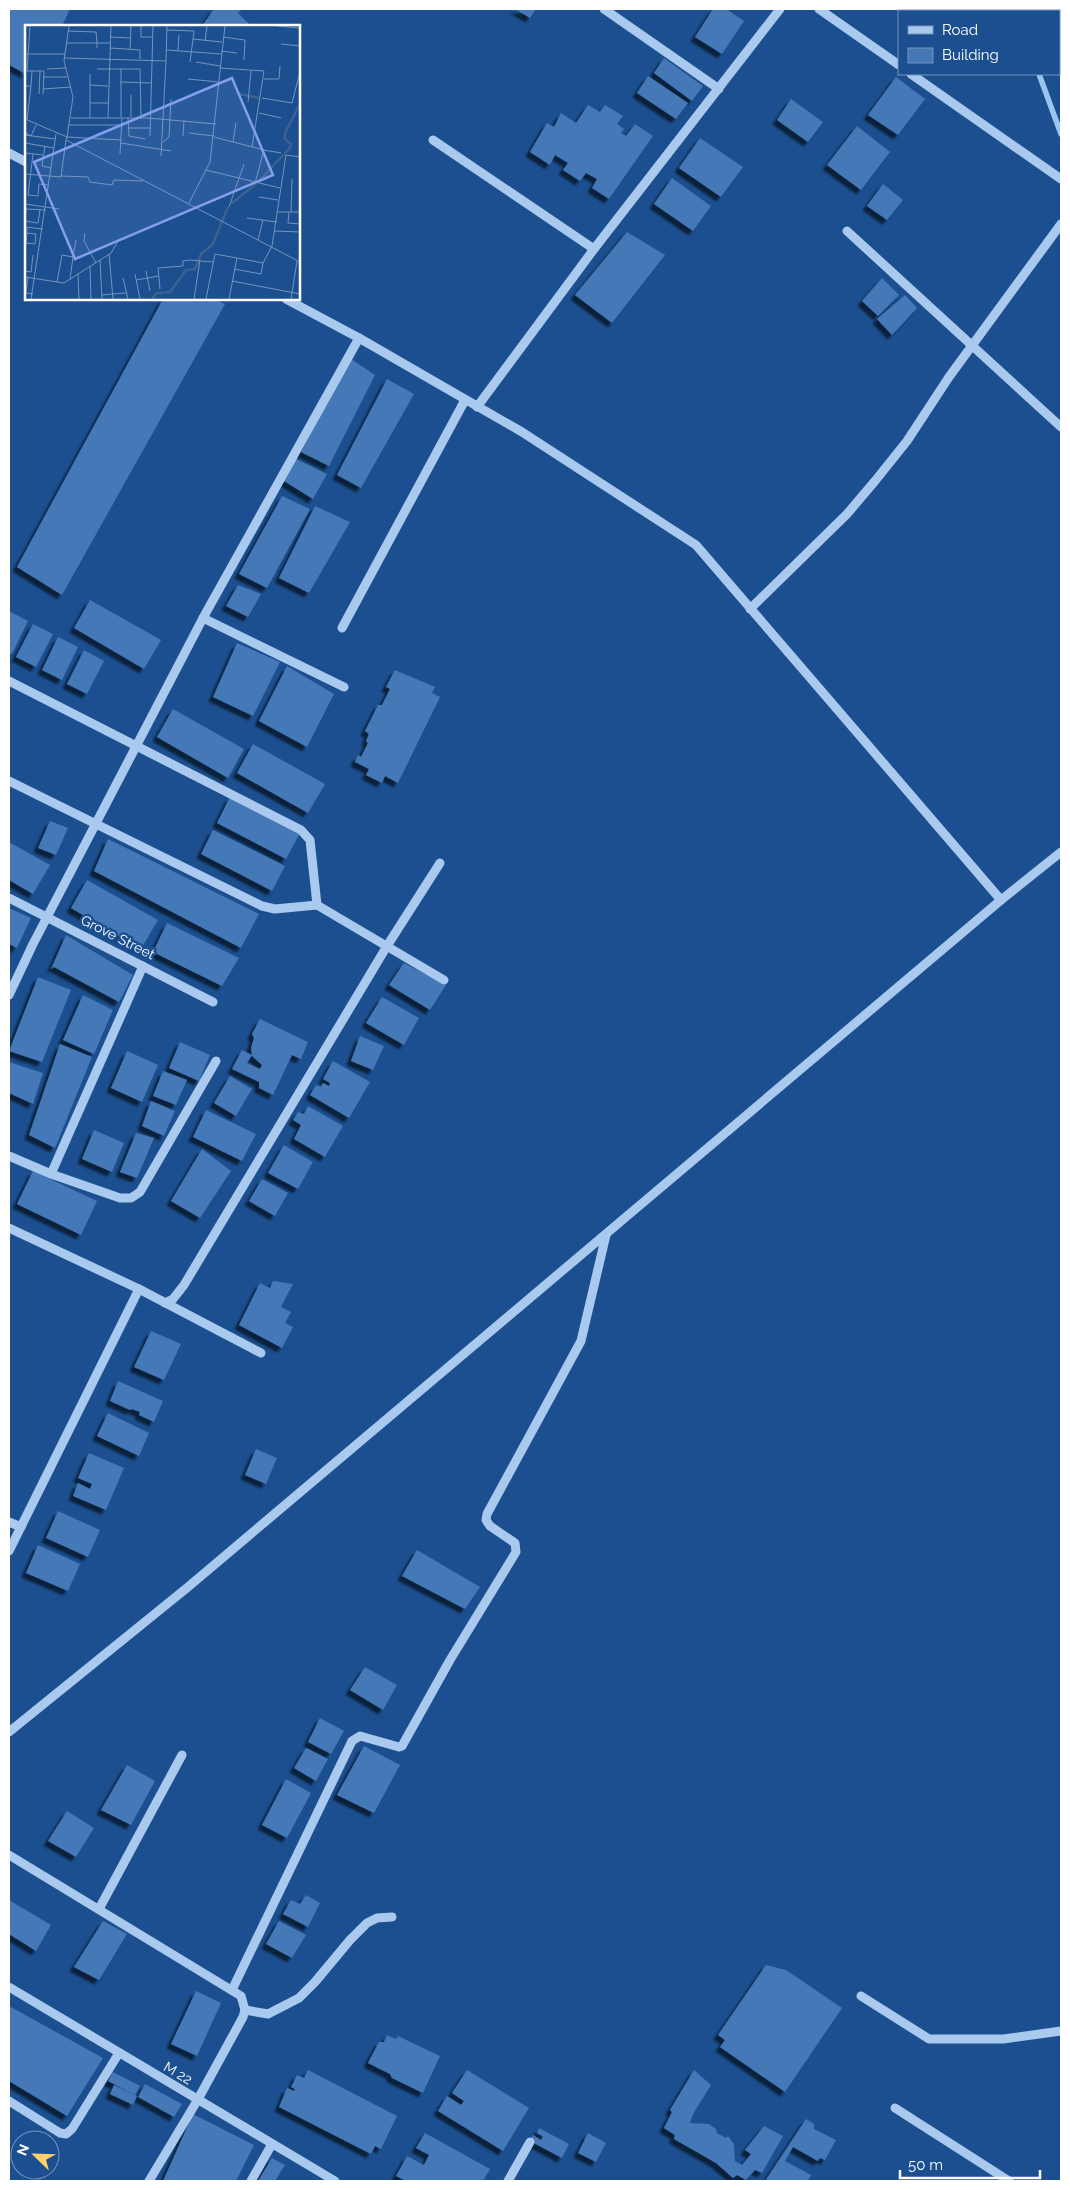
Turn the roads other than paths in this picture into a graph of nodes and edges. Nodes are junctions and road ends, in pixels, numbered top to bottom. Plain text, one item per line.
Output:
1 (604, 9) edge
2 (780, 9) edge
3 (819, 9) edge
4 (898, 64) edge
5 (912, 75) edge
6 (719, 89) junction
7 (433, 140) dead end
8 (9, 153) edge
9 (25, 161) edge
10 (1061, 179) edge
11 (1061, 224) edge
12 (847, 231) dead end
13 (594, 249) junction
14 (288, 300) edge
15 (359, 338) junction
16 (972, 346) junction
17 (465, 400) junction
18 (477, 407) junction
19 (1061, 427) edge
20 (750, 609) junction
21 (203, 618) junction
22 (342, 628) dead end
23 (9, 681) edge
24 (344, 686) dead end
25 (137, 746) junction
26 (9, 780) edge
27 (95, 824) junction
28 (1061, 852) edge
29 (440, 862) dead end
30 (9, 898) edge
31 (1001, 900) junction
32 (318, 905) junction
33 (47, 916) junction
34 (386, 946) junction
35 (143, 966) junction
36 (444, 980) dead end
37 (9, 995) edge
38 (213, 1002) dead end
39 (216, 1061) dead end
40 (9, 1156) edge
41 (51, 1174) junction
42 (9, 1228) edge
43 (606, 1235) junction
44 (140, 1289) junction
45 (165, 1303) junction
46 (261, 1353) dead end
47 (9, 1522) edge
48 (21, 1527) junction
49 (9, 1551) edge
50 (9, 1732) edge
51 (182, 1755) dead end
52 (9, 1856) edge
53 (99, 1909) junction
54 (392, 1917) dead end
55 (9, 1987) edge
56 (232, 1990) junction
57 (861, 1996) dead end
58 (245, 2010) junction
59 (1061, 2031) edge
60 (119, 2053) junction
61 (9, 2101) edge
62 (197, 2101) junction
63 (895, 2108) dead end
64 (530, 2142) dead end
65 (272, 2144) junction
66 (149, 2181) edge
67 (251, 2181) edge
68 (335, 2181) edge
69 (508, 2181) edge
70 (1009, 2181) edge

1 - 6 street
2 - 6 street
3 - 4 street
5 - 10 street
6 - 13 street
7 - 13 street
8 - 9 street
11 - 16 street
12 - 16 street
13 - 18 street
14 - 15 street
15 - 17 street
15 - 21 street
16 - 19 street
16 - 20 street
17 - 18 street
17 - 22 street
18 - 20 street
20 - 31 street
21 - 24 street
21 - 25 street
23 - 25 street
25 - 27 street
25 - 32 street
26 - 27 street
27 - 32 street
27 - 33 street
28 - 31 street
29 - 34 street
30 - 33 street, Grove Street
31 - 43 street
32 - 34 street
33 - 35 street, Grove Street
33 - 37 street
34 - 36 street
34 - 45 street
35 - 38 street, Grove Street
35 - 41 street
39 - 41 street
40 - 41 street
42 - 44 street
43 - 50 street
43 - 56 street
44 - 45 street
44 - 48 street
45 - 46 street
47 - 48 street
48 - 49 street
51 - 53 street
52 - 53 street
53 - 56 street
54 - 58 street
55 - 60 street, M 22
56 - 58 street
57 - 59 street
58 - 62 street
60 - 61 street
60 - 62 street, M 22
62 - 65 street, M 22
62 - 66 street
63 - 70 street
64 - 69 street
65 - 67 street
65 - 68 street, M 22

